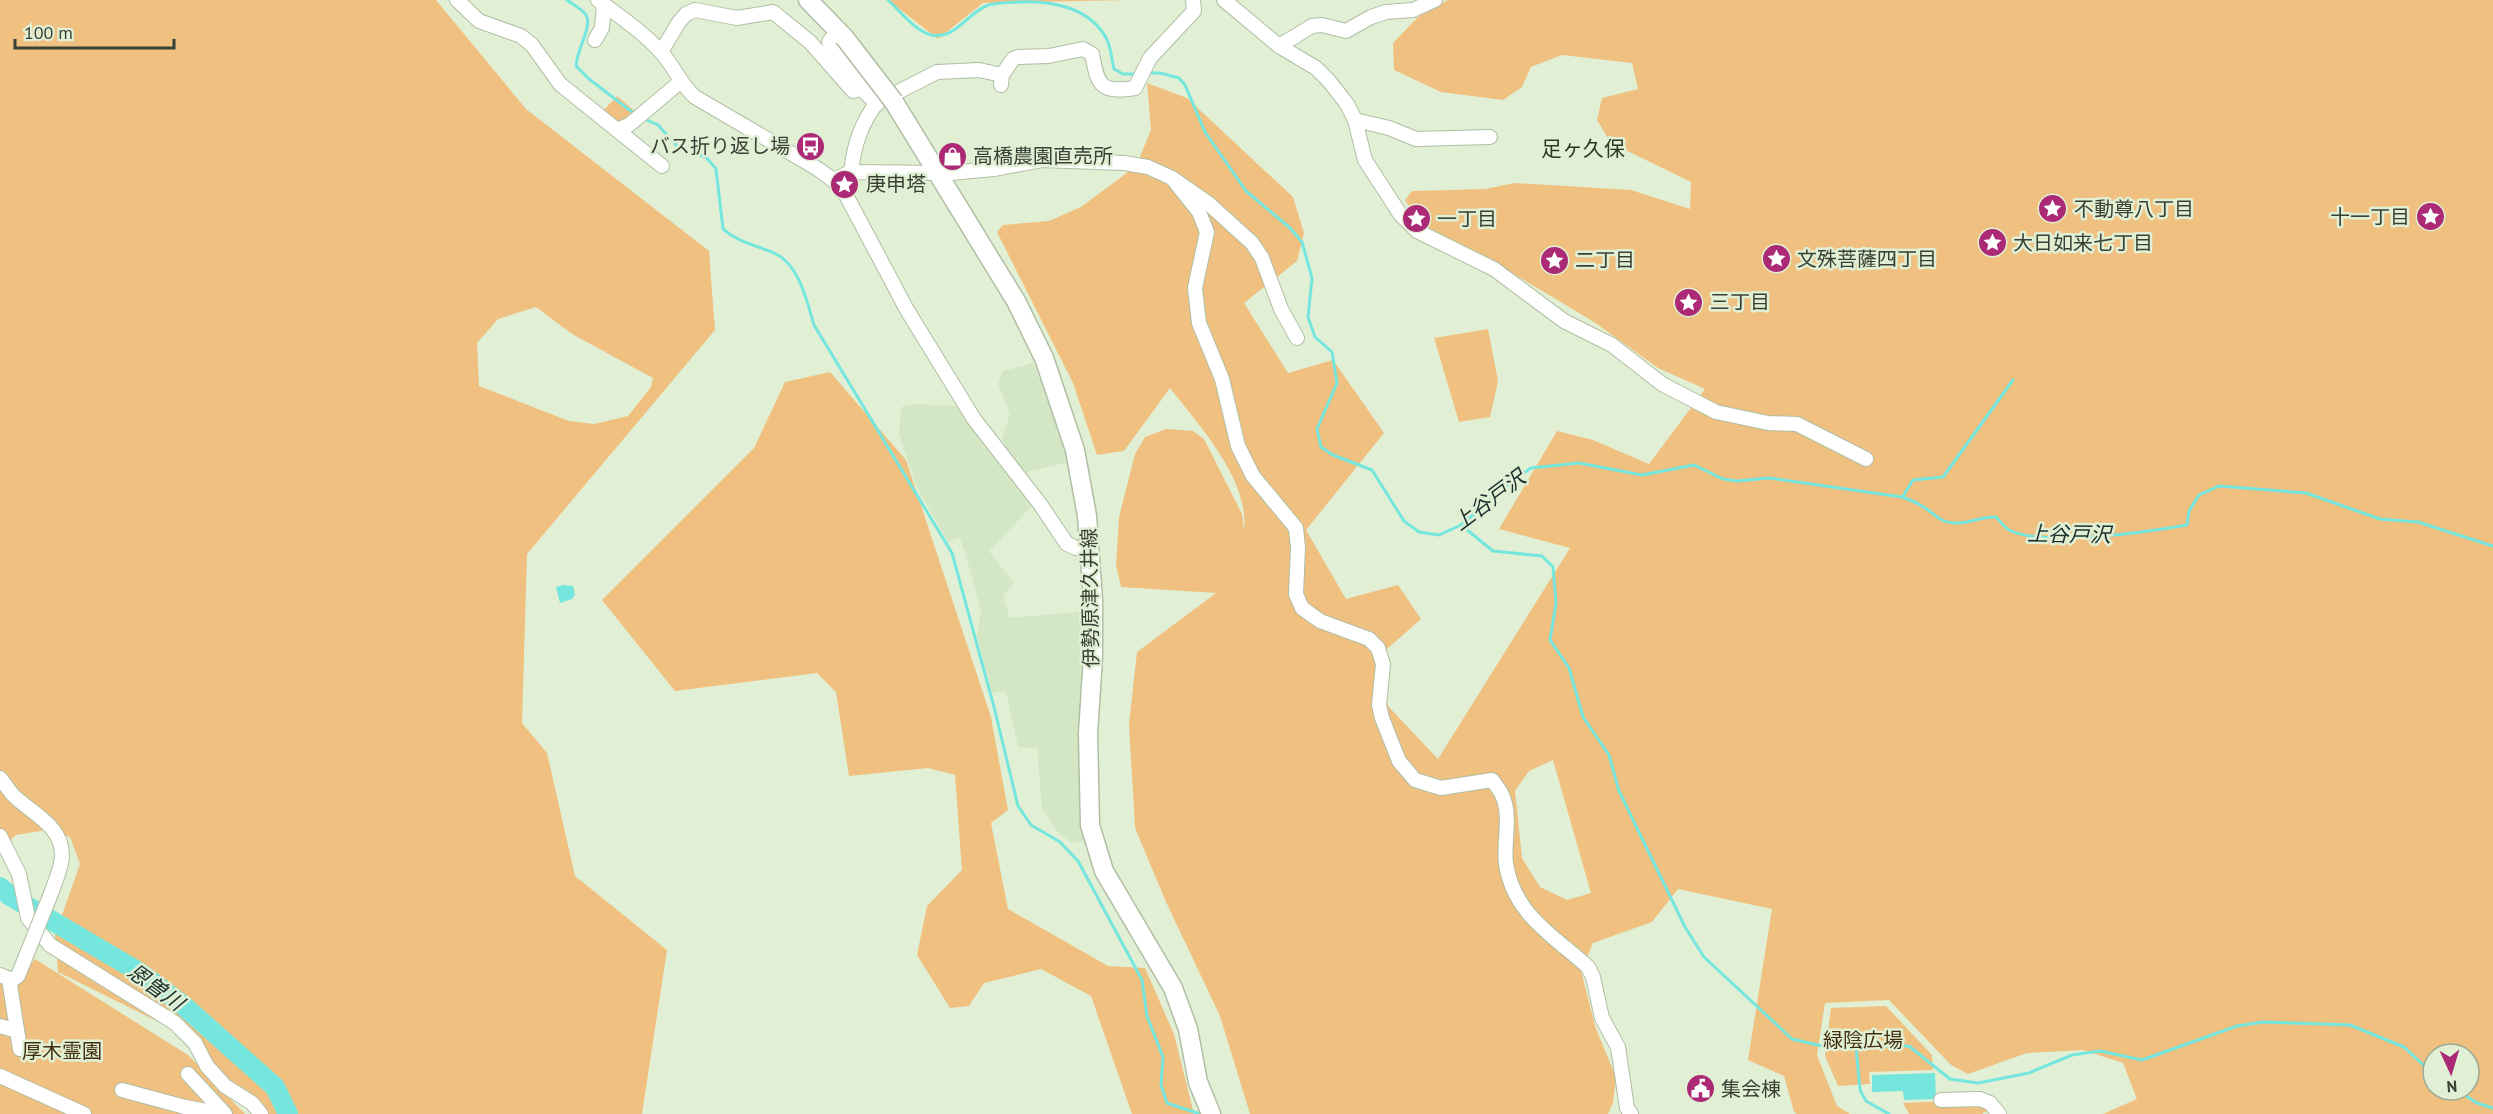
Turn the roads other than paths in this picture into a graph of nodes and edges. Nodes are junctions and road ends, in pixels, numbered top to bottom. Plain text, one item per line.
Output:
1 (457, 0) edge
2 (808, 0) edge
3 (1193, 0) edge
4 (1224, 0) edge
5 (1435, 0) edge
6 (601, 2) edge
7 (838, 30) junction
8 (595, 40) dead end
9 (1279, 46) junction
10 (661, 52) junction
11 (680, 82) junction
12 (861, 89) junction
13 (887, 100) junction
14 (1355, 120) junction
15 (617, 130) junction
16 (1490, 137) dead end
17 (662, 166) dead end
18 (851, 172) junction
19 (938, 172) junction
20 (1172, 178) junction
21 (833, 180) junction
22 (1297, 338) dead end
23 (1866, 459) dead end
24 (1090, 550) junction
25 (0, 778) edge
26 (0, 836) edge
27 (4, 977) edge
28 (0, 1026) edge
29 (17, 1031) junction
30 (20, 1049) dead end
31 (188, 1074) dead end
32 (0, 1076) edge
33 (122, 1090) dead end
34 (1941, 1100) dead end
35 (84, 1114) edge
36 (224, 1114) edge
37 (261, 1114) edge
38 (1211, 1114) edge
39 (1631, 1114) edge
40 (1999, 1114) edge

1 - 15 street
2 - 7 main road, 伊勢原津久井線
3 - 13 street
4 - 9 street
5 - 9 street
6 - 8 street
6 - 10 street
7 - 12 street
7 - 13 main road, 伊勢原津久井線, bridge
9 - 14 street
10 - 11 street
10 - 12 street
11 - 15 street
11 - 21 street
12 - 13 street
13 - 18 street
13 - 19 main road, 伊勢原津久井線
14 - 16 street
14 - 23 street
15 - 17 street
18 - 19 street
18 - 21 street
19 - 20 street
19 - 24 main road, 伊勢原津久井線
20 - 22 street
20 - 39 street
21 - 24 street
24 - 38 main road, 伊勢原津久井線
25 - 27 street, bridge
26 - 37 street
27 - 29 street
28 - 29 street
29 - 30 street
31 - 36 street
32 - 35 street
33 - 36 street
34 - 40 street

